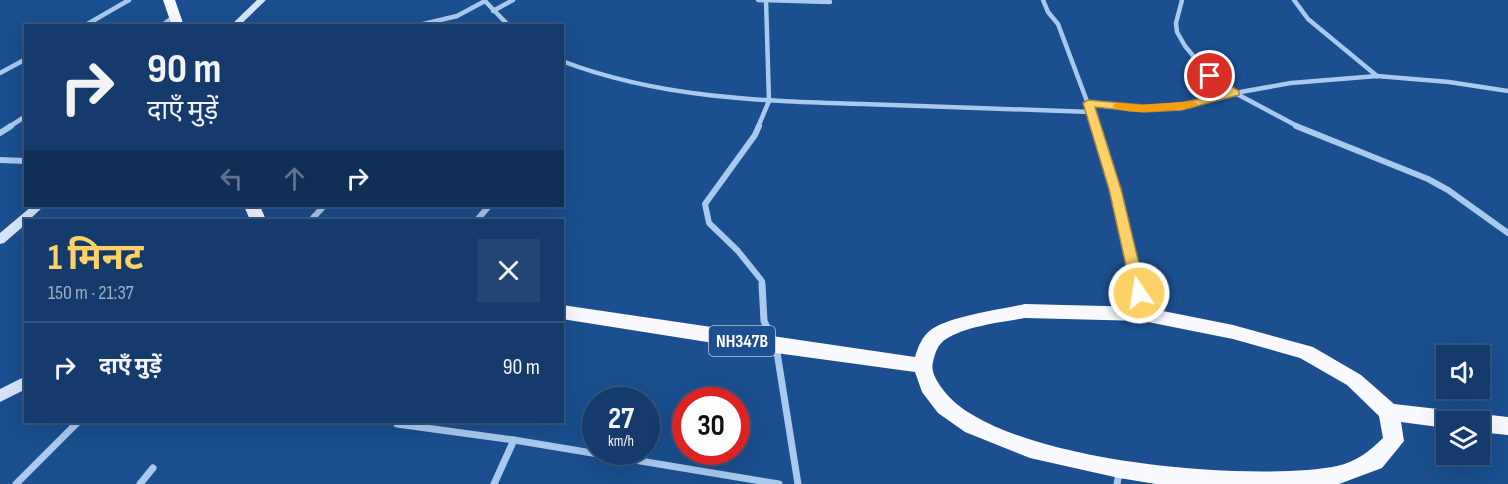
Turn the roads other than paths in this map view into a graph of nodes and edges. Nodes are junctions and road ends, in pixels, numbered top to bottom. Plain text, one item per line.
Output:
1 (129, 0) edge
2 (169, 0) edge
3 (262, 0) edge
4 (513, 0) edge
5 (758, 0) edge
6 (766, 0) edge
7 (1043, 0) edge
8 (1182, 0) edge
9 (1294, 0) edge
10 (484, 1) edge
11 (830, 2) dead end
12 (493, 11) junction
13 (176, 21) edge
14 (87, 24) edge
15 (236, 24) edge
16 (423, 24) edge
17 (507, 24) edge
18 (24, 60) edge
19 (564, 62) edge
20 (0, 73) edge
21 (1377, 75) junction
22 (1508, 91) edge
23 (1235, 93) junction
24 (769, 101) junction
25 (1088, 103) junction
26 (1091, 112) junction
27 (24, 117) edge
28 (0, 133) edge
29 (0, 160) edge
30 (24, 161) edge
31 (37, 207) edge
32 (323, 207) edge
33 (488, 207) edge
34 (312, 219) edge
35 (478, 219) edge
36 (1508, 233) edge
37 (0, 240) edge
38 (564, 312) edge
39 (1143, 314) junction
40 (776, 346) junction
41 (922, 366) junction
42 (24, 383) edge
43 (0, 396) edge
44 (1389, 412) junction
45 (1436, 418) edge
46 (77, 423) edge
47 (397, 424) dead end
48 (1490, 424) edge
49 (1508, 426) edge
50 (514, 440) junction
51 (153, 468) dead end
52 (1118, 476) edge
53 (16, 484) edge
54 (140, 484) edge
55 (494, 484) edge
56 (779, 484) edge
57 (798, 484) edge

1 - 14 street
2 - 13 highway
3 - 15 main road
4 - 12 street
5 - 6 street
6 - 11 street
6 - 24 street
7 - 25 street
8 - 23 street
9 - 21 street
10 - 12 street
10 - 16 street
12 - 17 street
18 - 20 street
19 - 24 street
21 - 22 street
21 - 23 street
23 - 25 street
23 - 36 street
24 - 26 street
24 - 40 street
25 - 26 street
26 - 39 street
27 - 28 street
29 - 30 street
31 - 37 main road
32 - 34 street
33 - 35 street
38 - 40 highway, NH347B
39 - 41 highway
39 - 44 highway
40 - 41 highway, NH347B
40 - 57 street
41 - 52 highway
42 - 43 main road
44 - 45 highway
44 - 52 highway
46 - 53 street
47 - 50 street
48 - 49 highway
50 - 55 street
50 - 56 street
51 - 54 street

